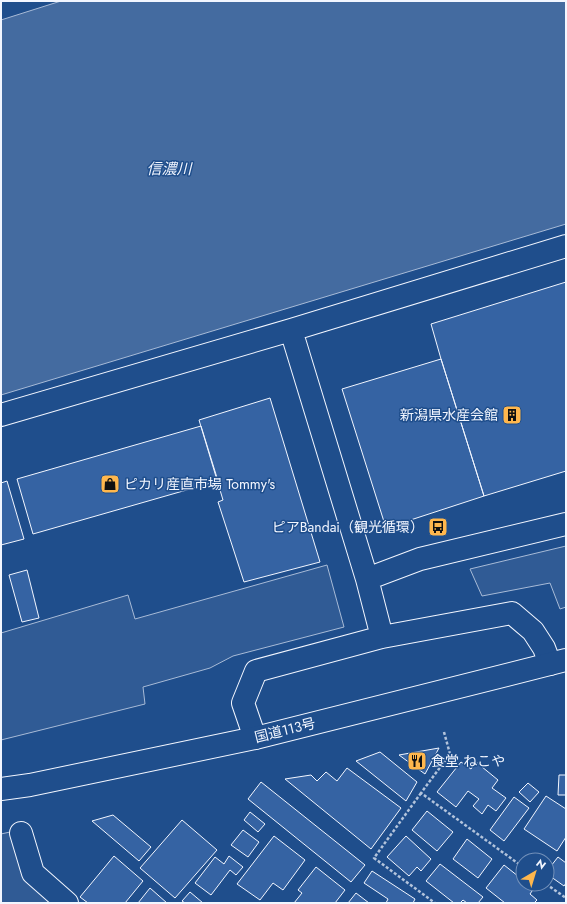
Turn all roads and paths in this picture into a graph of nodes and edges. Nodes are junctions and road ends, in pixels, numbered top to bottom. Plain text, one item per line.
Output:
1 (566, 246) edge
2 (291, 330) junction
3 (1, 415) edge
4 (566, 524) edge
5 (366, 579) junction
6 (382, 636) junction
7 (558, 662) edge
8 (444, 732) dead end
9 (254, 738) junction
10 (1, 789) edge
11 (421, 793) junction
12 (21, 833) dead end
13 (515, 861) edge
14 (555, 890) edge
15 (566, 898) edge
16 (67, 903) edge
17 (435, 903) edge

1 - 2 main road
2 - 3 main road
2 - 5 main road
4 - 5 main road
5 - 6 main road
6 - 7 main road
6 - 9 main road
7 - 9 main road, 国道113号
8 - 11 path
9 - 10 main road, 国道113号
11 - 13 path
11 - 17 path
12 - 16 main road
14 - 15 path

